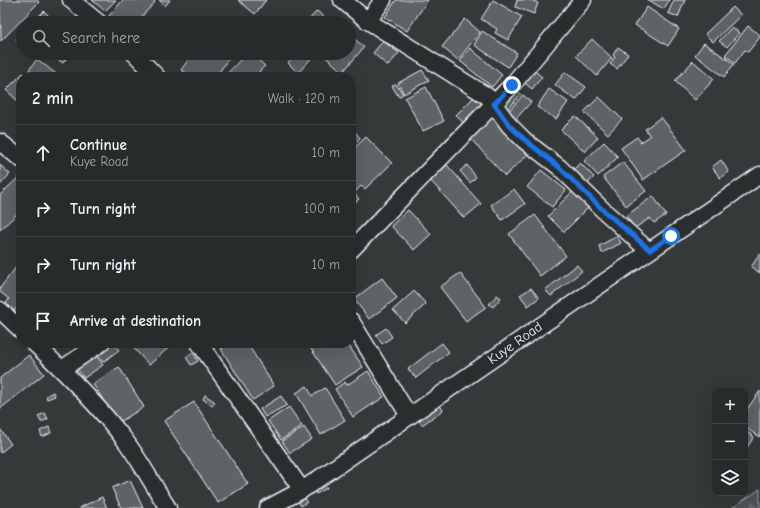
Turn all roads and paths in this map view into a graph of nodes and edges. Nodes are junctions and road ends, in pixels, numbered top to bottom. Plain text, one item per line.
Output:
1 (71, 0) edge
2 (342, 0) edge
3 (383, 0) edge
4 (583, 0) edge
5 (90, 16) edge
6 (368, 21) junction
7 (141, 60) edge
8 (152, 72) edge
9 (494, 104) junction
10 (0, 142) edge
11 (16, 155) edge
12 (760, 174) edge
13 (356, 245) edge
14 (650, 250) junction
15 (0, 310) edge
16 (16, 325) edge
17 (356, 329) edge
18 (39, 348) edge
19 (94, 348) edge
20 (203, 348) edge
21 (62, 370) junction
22 (409, 416) junction
23 (302, 490) junction
24 (168, 508) edge
25 (268, 508) edge

1 - 5 street
2 - 6 street
3 - 6 street
4 - 9 street
6 - 9 street
7 - 8 street
9 - 13 street
9 - 14 street
10 - 11 street
12 - 14 street, Kuye Road
14 - 22 street, Kuye Road
15 - 16 street
17 - 22 street
18 - 21 street
19 - 21 street
20 - 23 street
21 - 24 street
22 - 23 street, Kuye Road
23 - 25 street, Kuye Road

